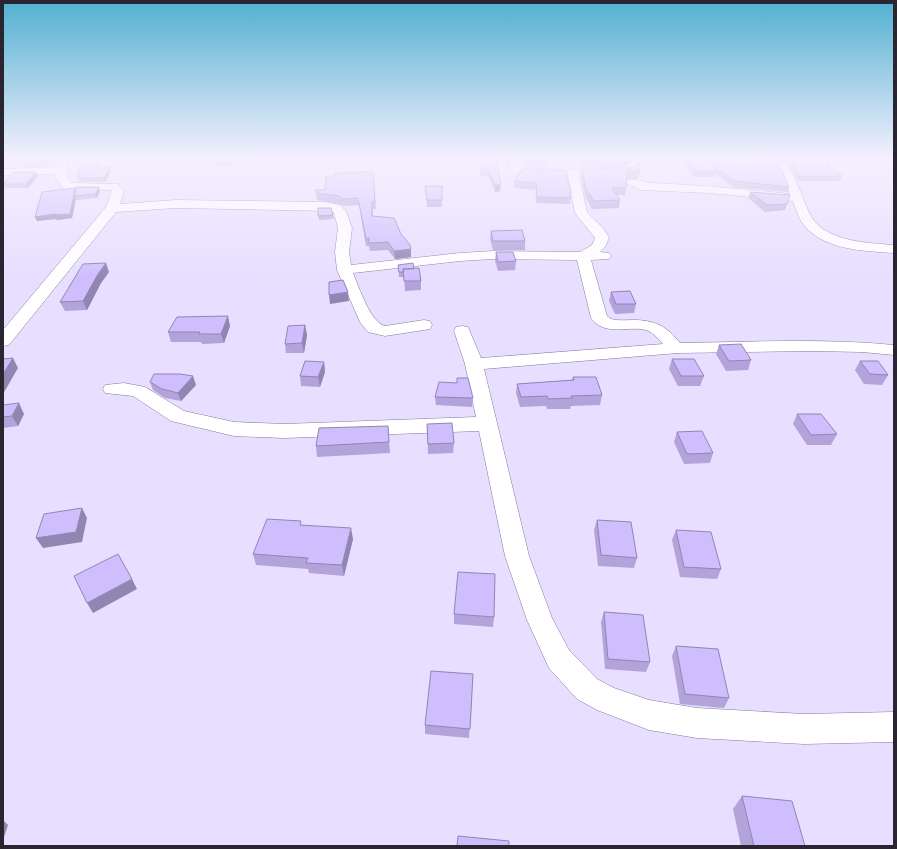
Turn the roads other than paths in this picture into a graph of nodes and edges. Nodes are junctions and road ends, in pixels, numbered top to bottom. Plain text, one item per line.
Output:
1 (797, 198) edge
2 (115, 199) edge
3 (308, 199) edge
4 (575, 199) edge
5 (308, 206) junction
6 (112, 208) junction
7 (894, 249) edge
8 (583, 256) junction
9 (604, 256) dead end
10 (344, 270) junction
11 (424, 325) dead end
12 (462, 332) dead end
13 (3, 341) edge
14 (675, 348) junction
15 (894, 350) edge
16 (474, 364) junction
17 (112, 389) dead end
18 (487, 424) junction
19 (894, 727) edge

1 - 7 street
2 - 6 street
3 - 5 street
4 - 8 street
5 - 6 street
5 - 10 street
6 - 13 street
8 - 9 street
8 - 10 street
8 - 14 street
10 - 11 street
12 - 16 street
14 - 15 street
14 - 16 street
16 - 18 street
17 - 18 street
18 - 19 street

